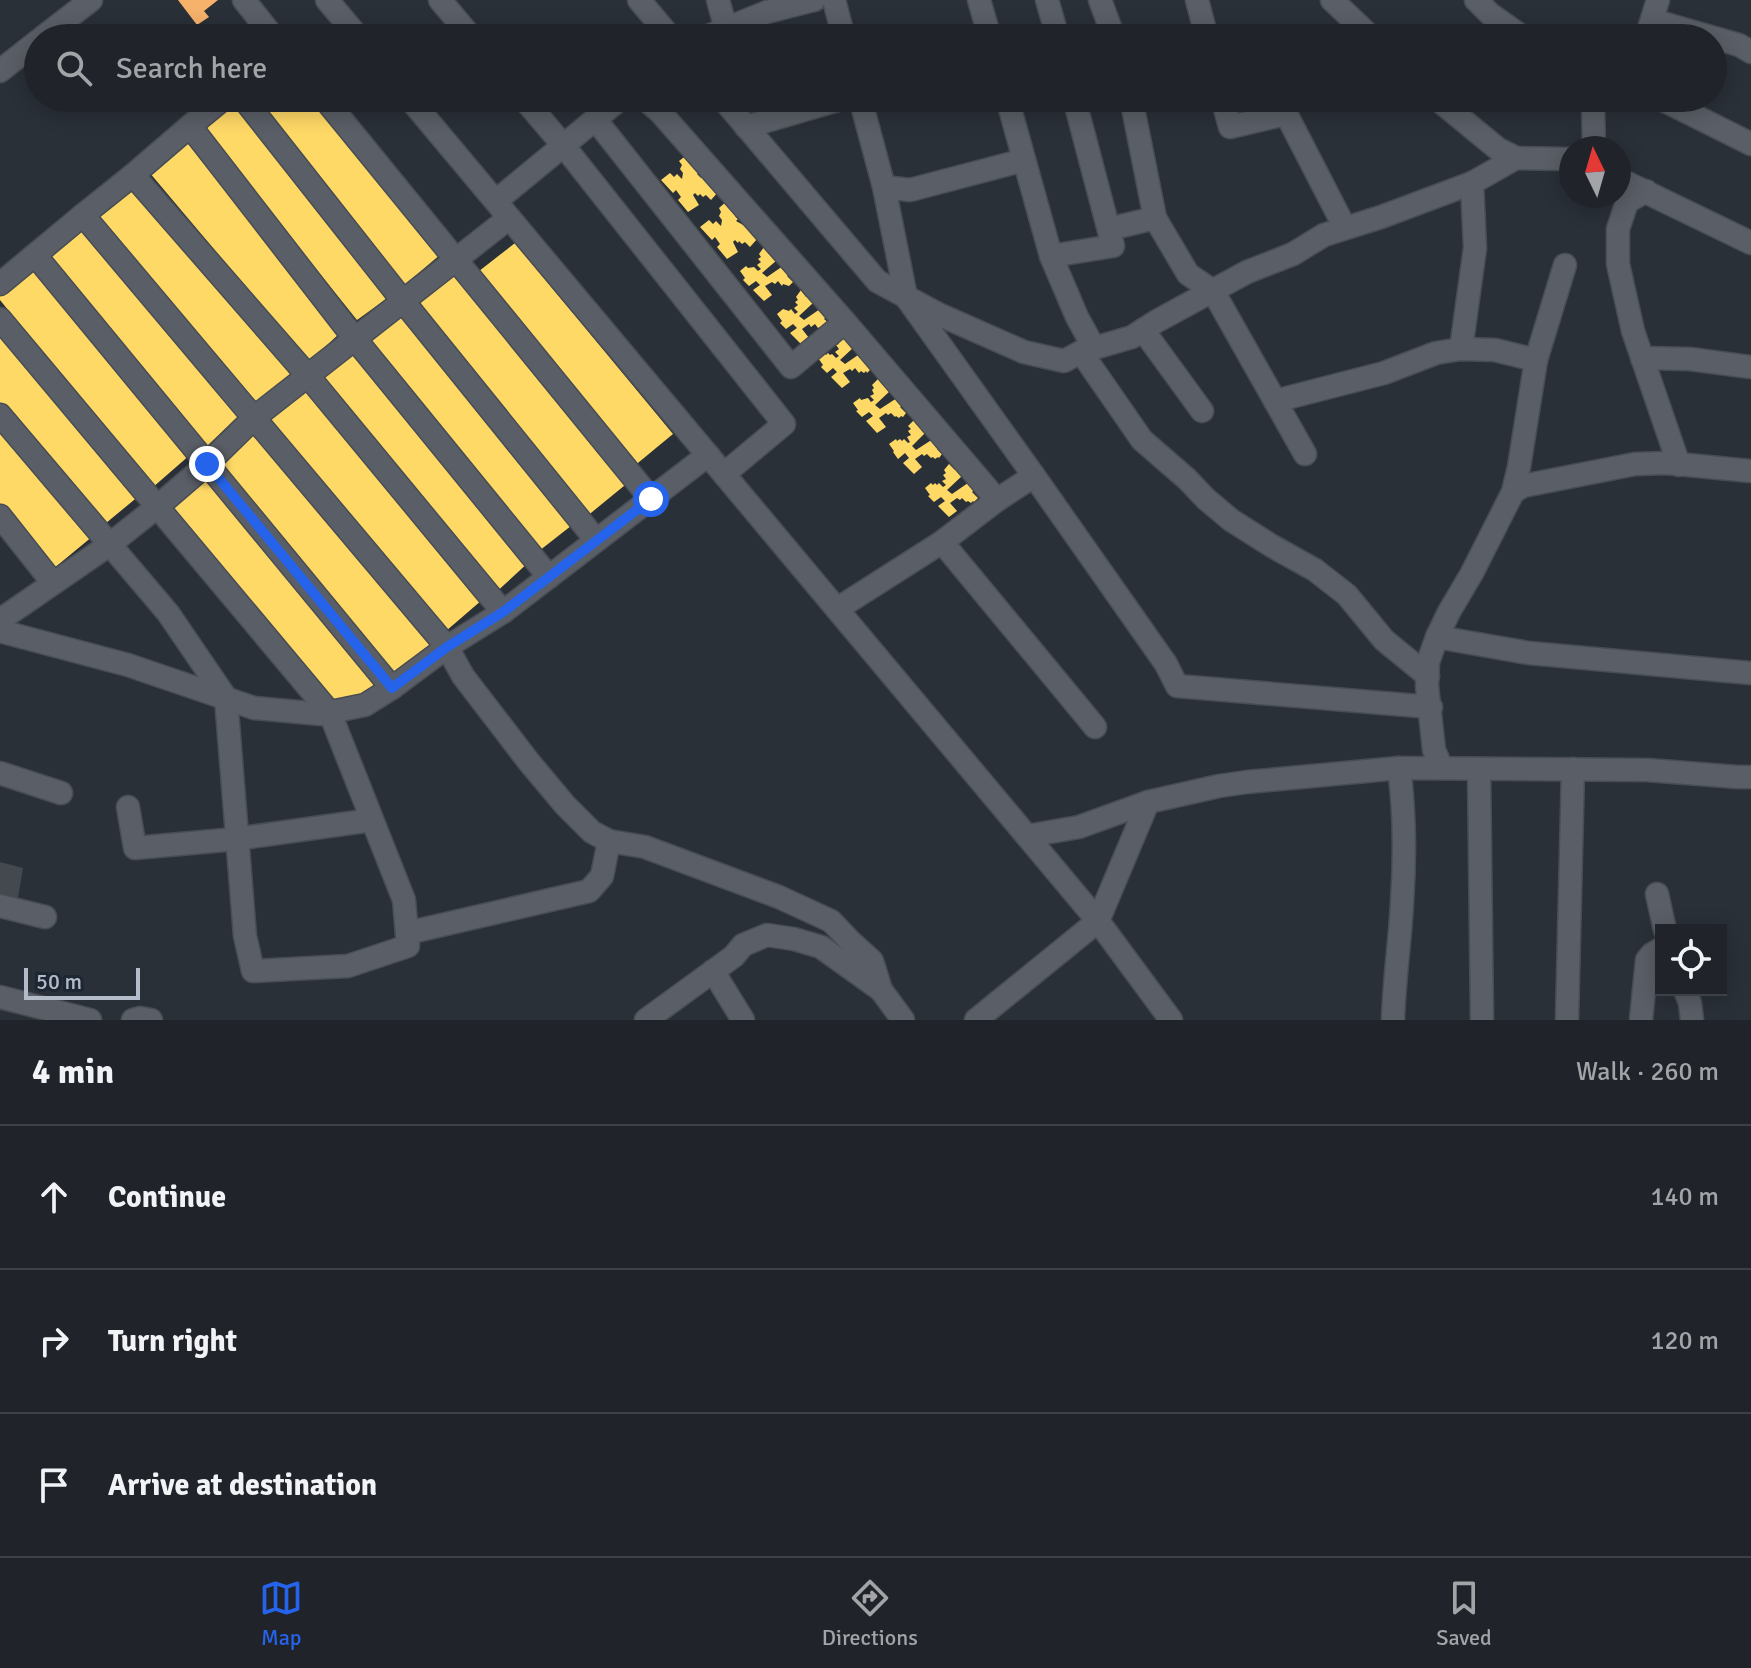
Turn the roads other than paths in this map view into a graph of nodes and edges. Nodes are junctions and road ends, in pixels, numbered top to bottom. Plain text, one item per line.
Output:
1 (91, 0) edge
2 (244, 0) edge
3 (327, 0) edge
4 (440, 0) edge
5 (639, 0) edge
6 (718, 0) edge
7 (814, 0) edge
8 (834, 0) edge
9 (979, 0) edge
10 (1047, 0) edge
11 (1100, 0) edge
12 (1197, 0) edge
13 (1332, 0) edge
14 (1476, 0) edge
15 (60, 24) edge
16 (263, 24) edge
17 (347, 24) edge
18 (460, 24) edge
19 (659, 24) edge
20 (725, 24) edge
21 (738, 24) edge
22 (840, 24) edge
23 (986, 24) edge
24 (1054, 24) edge
25 (1109, 24) edge
26 (1203, 24) edge
27 (1357, 24) edge
28 (1504, 24) edge
29 (1727, 41) edge
30 (24, 52) edge
31 (1751, 52) edge
32 (0, 71) edge
33 (207, 112) edge
34 (254, 112) edge
35 (335, 112) edge
36 (421, 112) edge
37 (535, 112) edge
38 (604, 112) edge
39 (660, 112) edge
40 (734, 112) edge
41 (797, 112) edge
42 (864, 112) edge
43 (1011, 112) edge
44 (1078, 112) edge
45 (1134, 112) edge
46 (1226, 112) edge
47 (1267, 112) edge
48 (1285, 112) edge
49 (1453, 112) edge
50 (1593, 112) edge
51 (1687, 112) edge
52 (595, 119) junction
53 (190, 126) junction
54 (746, 127) junction
55 (1594, 136) edge
56 (1751, 144) edge
57 (563, 145) junction
58 (1516, 158) junction
59 (1559, 159) edge
60 (1024, 160) junction
61 (133, 175) junction
62 (1472, 183) junction
63 (1631, 184) edge
64 (884, 187) junction
65 (1646, 191) junction
66 (502, 210) junction
67 (83, 215) junction
68 (1155, 218) junction
69 (1345, 228) junction
70 (1109, 229) junction
71 (1751, 243) edge
72 (35, 255) junction
73 (1051, 256) junction
74 (456, 260) junction
75 (1565, 265) dead end
76 (0, 284) edge
77 (1213, 291) junction
78 (906, 297) junction
79 (403, 301) junction
80 (0, 319) edge
81 (845, 322) junction
82 (1143, 330) junction
83 (355, 339) junction
84 (1461, 349) junction
85 (1088, 350) junction
86 (1642, 358) junction
87 (1536, 360) junction
88 (1751, 367) edge
89 (308, 376) junction
90 (1275, 401) junction
91 (1202, 411) dead end
92 (0, 415) edge
93 (255, 417) junction
94 (1305, 454) dead end
95 (708, 455) junction
96 (207, 464) junction
97 (1679, 465) junction
98 (1751, 471) edge
99 (724, 474) junction
100 (1034, 476) junction
101 (1513, 492) junction
102 (651, 499) junction
103 (997, 500) junction
104 (157, 507) junction
105 (0, 516) edge
106 (596, 540) junction
107 (942, 542) junction
108 (109, 545) junction
109 (549, 577) junction
110 (53, 583) junction
111 (837, 609) junction
112 (503, 612) junction
113 (1, 621) edge
114 (1437, 637) junction
115 (447, 647) junction
116 (1751, 673) edge
117 (1428, 676) junction
118 (392, 688) junction
119 (226, 698) junction
120 (1431, 707) junction
121 (330, 713) junction
122 (1095, 727) dead end
123 (1399, 768) junction
124 (1442, 768) junction
125 (1479, 769) junction
126 (1573, 769) junction
127 (0, 773) edge
128 (1751, 777) edge
129 (61, 793) dead end
130 (1148, 802) junction
131 (128, 807) dead end
132 (372, 820) junction
133 (1027, 836) junction
134 (236, 839) junction
135 (609, 841) junction
136 (1657, 894) dead end
137 (0, 906) edge
138 (45, 917) dead end
139 (1098, 921) junction
140 (1664, 924) edge
141 (407, 933) junction
142 (1655, 952) edge
143 (713, 971) junction
144 (881, 990) junction
145 (1687, 996) edge
146 (0, 997) edge
147 (90, 1020) edge
148 (133, 1020) edge
149 (151, 1020) edge
150 (646, 1020) edge
151 (743, 1020) edge
152 (903, 1020) edge
153 (976, 1020) edge
154 (1171, 1020) edge
155 (1393, 1020) edge
156 (1482, 1020) edge
157 (1567, 1020) edge
158 (1641, 1020) edge
159 (1692, 1020) edge

1 - 15 street
2 - 16 street
3 - 17 street
4 - 18 street
5 - 19 street
6 - 20 street
7 - 21 street
8 - 22 street
9 - 23 street
10 - 24 street
11 - 25 street
12 - 26 street
13 - 27 street
14 - 28 street
29 - 31 street
30 - 32 street
33 - 53 street
34 - 79 street
35 - 74 street
36 - 66 street
37 - 57 street
38 - 52 street
39 - 81 street
40 - 54 street
41 - 54 street
42 - 64 street
43 - 60 street
44 - 70 street
45 - 68 street
46 - 47 street
48 - 69 street
49 - 58 street
50 - 55 street
51 - 56 street
52 - 57 street
52 - 81 street
53 - 61 street
53 - 83 street
54 - 78 street
57 - 66 street
57 - 99 street
58 - 59 street
58 - 62 street
60 - 64 street
60 - 73 street
61 - 67 street
61 - 89 street
62 - 69 street
62 - 84 street
63 - 65 street
64 - 78 street
65 - 71 street
65 - 86 street
66 - 74 street
66 - 95 street
67 - 72 street
67 - 93 street
68 - 70 street
68 - 77 street
69 - 77 street
70 - 73 street
72 - 76 street
72 - 96 street
73 - 85 street
74 - 79 street
74 - 102 street
75 - 87 street
77 - 82 street
77 - 90 street
78 - 85 street
78 - 100 street
79 - 83 street
79 - 106 street
80 - 104 street
81 - 103 street
82 - 85 street
82 - 91 street
83 - 89 street
83 - 109 street
84 - 87 street
84 - 90 street
85 - 117 street
86 - 88 street
86 - 97 street
87 - 101 street
89 - 93 street
89 - 112 street
90 - 94 street
92 - 108 street
93 - 96 street
93 - 115 street
95 - 99 street
95 - 102 street
96 - 104 street
96 - 118 street
97 - 98 street
97 - 101 street
99 - 111 street
100 - 103 street
100 - 120 street
101 - 114 street
102 - 106 street
103 - 107 street
104 - 108 street
104 - 121 street
105 - 110 street
106 - 109 street
107 - 111 street
107 - 122 street
108 - 110 street
108 - 119 street
109 - 112 street
110 - 113 street
111 - 133 street
112 - 115 street
113 - 119 street
114 - 116 street
114 - 117 street
115 - 118 street
115 - 135 street
117 - 120 street
118 - 121 street
119 - 121 street
119 - 134 street
120 - 124 street
121 - 132 street
123 - 124 street
123 - 130 street
123 - 155 street
124 - 125 street
125 - 126 street
125 - 156 street
126 - 128 street
126 - 157 street
127 - 129 street
130 - 133 street
130 - 139 street
131 - 134 street
132 - 134 street
132 - 141 street
133 - 139 street
134 - 141 street
135 - 141 street
135 - 144 street
136 - 140 street
137 - 138 street
139 - 153 street
139 - 154 street
142 - 158 street
143 - 144 street
143 - 150 street
143 - 151 street
144 - 152 street
145 - 159 street
146 - 147 street
148 - 149 street

